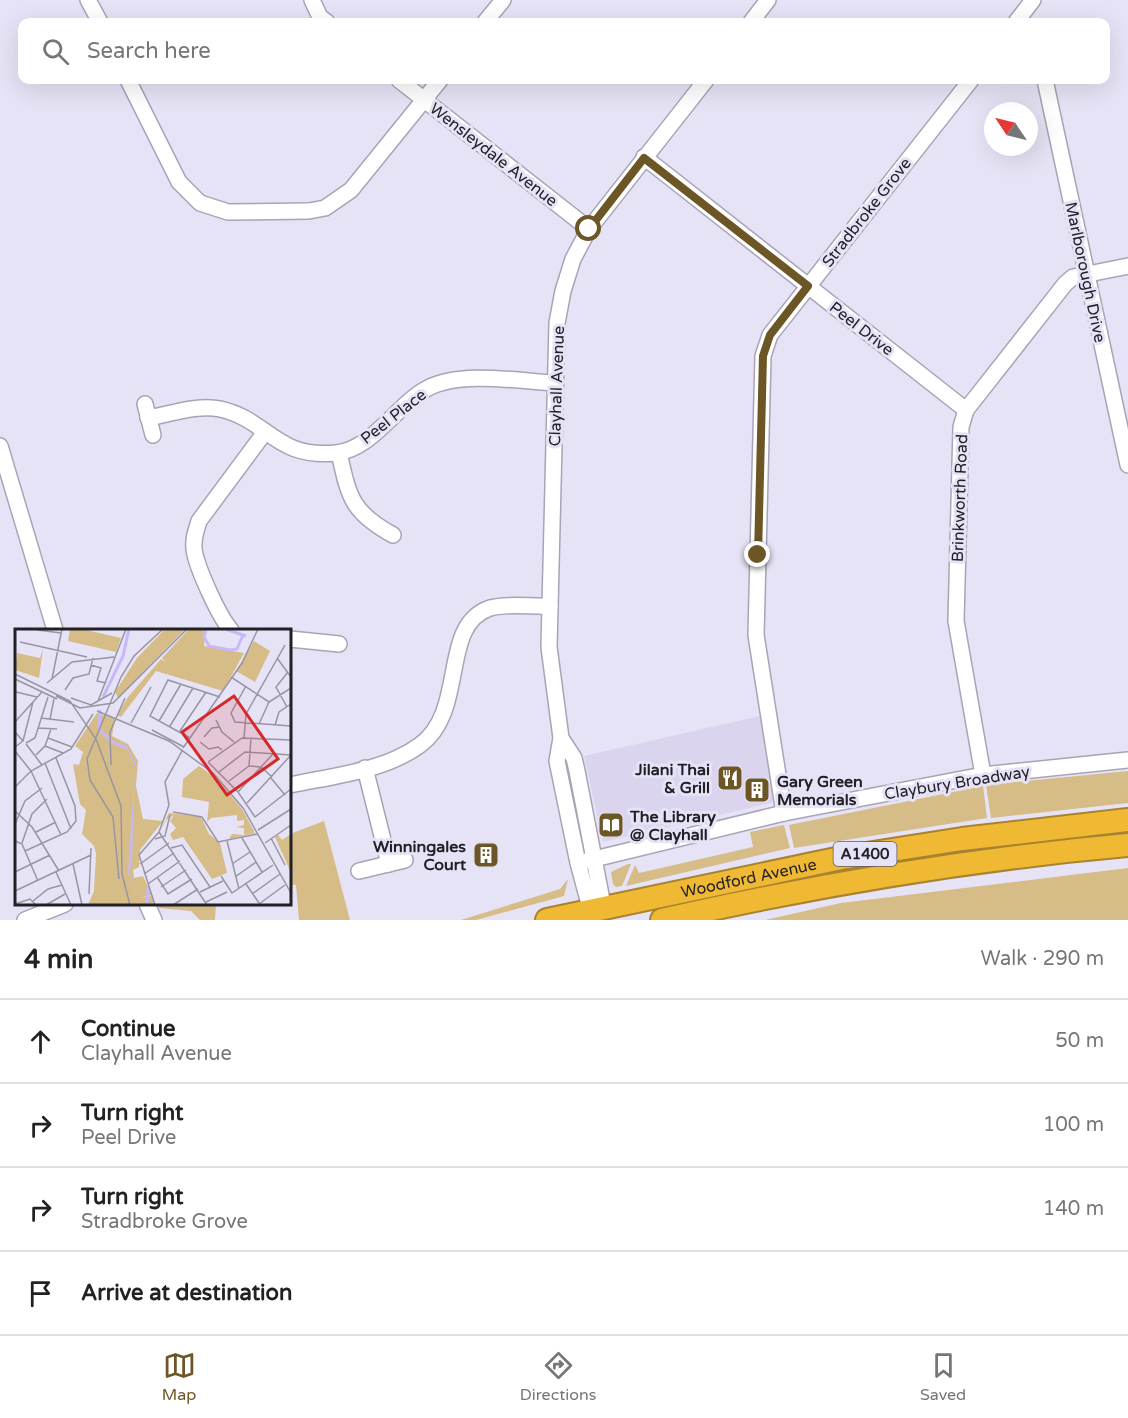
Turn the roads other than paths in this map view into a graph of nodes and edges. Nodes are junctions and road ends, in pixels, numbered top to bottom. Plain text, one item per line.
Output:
1 (88, 0) edge
2 (312, 0) edge
3 (502, 0) edge
4 (768, 0) edge
5 (1034, 0) edge
6 (98, 18) edge
7 (322, 18) edge
8 (488, 18) edge
9 (754, 18) edge
10 (1023, 18) edge
11 (130, 84) edge
12 (404, 84) edge
13 (437, 84) edge
14 (703, 84) edge
15 (968, 84) edge
16 (1046, 84) edge
17 (424, 99) junction
18 (644, 158) junction
19 (589, 229) junction
20 (1128, 266) edge
21 (1087, 275) junction
22 (808, 286) junction
23 (555, 383) junction
24 (966, 410) junction
25 (265, 432) junction
26 (153, 435) dead end
27 (0, 446) edge
28 (339, 453) junction
29 (1128, 465) edge
30 (393, 535) dead end
31 (550, 606) junction
32 (55, 629) edge
33 (230, 629) edge
34 (291, 639) edge
35 (339, 644) dead end
36 (561, 738) junction
37 (1128, 760) edge
38 (365, 768) junction
39 (983, 775) junction
40 (291, 785) edge
41 (784, 813) junction
42 (1128, 820) edge
43 (1128, 845) edge
44 (594, 859) junction
45 (405, 860) dead end
46 (578, 863) junction
47 (389, 864) junction
48 (360, 871) dead end
49 (753, 900) junction
50 (60, 905) edge
51 (148, 905) edge
52 (596, 915) edge
53 (25, 920) edge
54 (154, 920) edge
55 (547, 920) edge
56 (662, 920) edge

1 - 6 street
2 - 7 street
3 - 8 street
4 - 9 street
5 - 10 street
11 - 17 street
12 - 17 street, Wensleydale Avenue
13 - 17 street
14 - 18 street, Clayhall Avenue
15 - 22 street, Stradbroke Grove
16 - 21 street, Marlborough Drive
17 - 19 street, Wensleydale Avenue
18 - 19 street, Clayhall Avenue
18 - 22 street, Peel Drive
19 - 23 street, Clayhall Avenue
20 - 21 street, Brinkworth Road
21 - 24 street, Brinkworth Road
21 - 29 street, Marlborough Drive
22 - 24 street, Peel Drive
22 - 41 street, Stradbroke Grove
23 - 28 street, Peel Place
23 - 31 street, Clayhall Avenue
24 - 39 street, Brinkworth Road
25 - 26 street, Peel Place
25 - 28 street, Peel Place
25 - 33 street
27 - 32 street
28 - 30 street
31 - 36 street, Clayhall Avenue
31 - 38 street
34 - 35 street
36 - 44 street, Clayhall Avenue
36 - 46 street, Clayhall Avenue
37 - 39 street, Claybury Broadway
38 - 40 street
38 - 47 street
39 - 41 street, Claybury Broadway
41 - 44 street, Claybury Broadway
42 - 52 highway, Woodford Avenue / A1400
43 - 49 highway, Woodford Avenue / A1400
44 - 46 street, Claybury Broadway
44 - 52 street, Clayhall Avenue
45 - 47 street
46 - 52 street, Clayhall Avenue
47 - 48 street
49 - 52 highway
49 - 56 highway, Woodford Avenue / A1400
50 - 53 street
51 - 54 street
52 - 55 highway, Woodford Avenue / A1400

